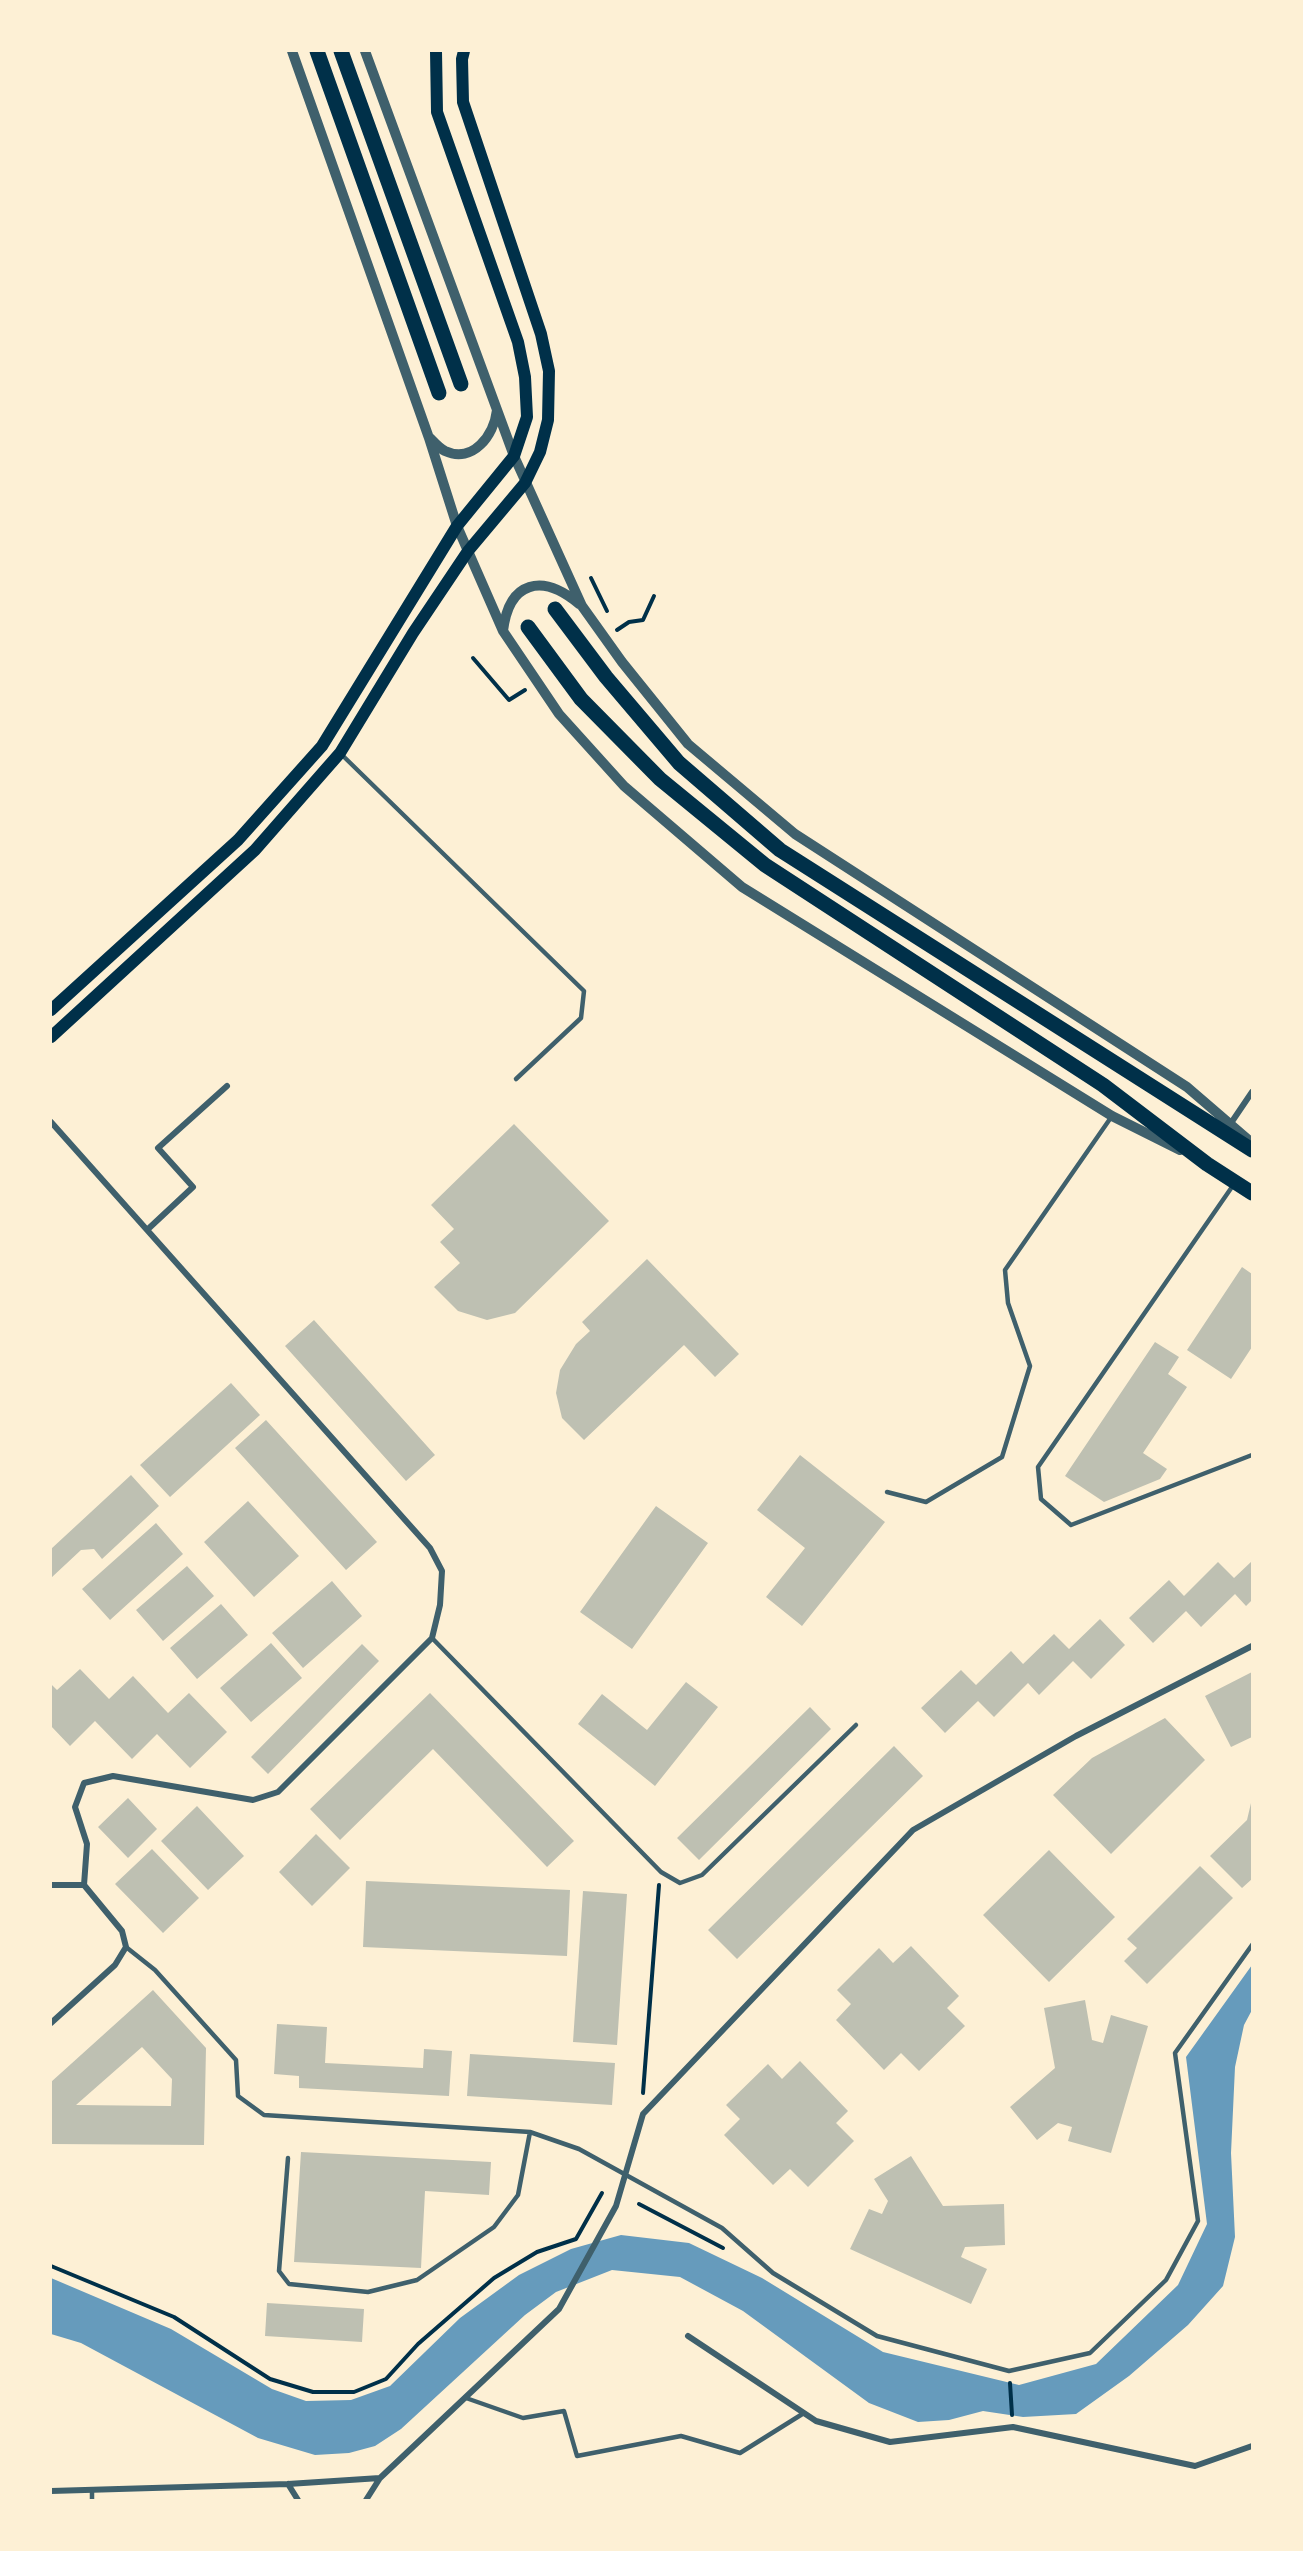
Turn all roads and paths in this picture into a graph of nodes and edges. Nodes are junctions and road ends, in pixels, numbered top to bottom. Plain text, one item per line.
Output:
1 (292, 51) edge
2 (317, 51) edge
3 (341, 51) edge
4 (365, 51) edge
5 (436, 51) edge
6 (464, 51) edge
7 (461, 384) dead end
8 (438, 393) dead end
9 (497, 407) junction
10 (429, 438) junction
11 (514, 456) junction
12 (525, 483) junction
13 (457, 526) junction
14 (468, 551) junction
15 (591, 578) dead end
16 (654, 596) dead end
17 (582, 606) junction
18 (555, 609) dead end
19 (528, 627) dead end
20 (503, 631) junction
21 (473, 658) dead end
22 (510, 700) dead end
23 (340, 753) junction
24 (51, 1010) edge
25 (51, 1037) edge
26 (516, 1078) dead end
27 (227, 1086) dead end
28 (1252, 1092) edge
29 (1112, 1116) junction
30 (51, 1122) edge
31 (1231, 1123) junction
32 (1252, 1143) edge
33 (1252, 1150) edge
34 (1207, 1164) junction
35 (1236, 1182) junction
36 (1252, 1193) edge
37 (147, 1230) junction
38 (1252, 1455) edge
39 (888, 1492) dead end
40 (432, 1638) junction
41 (1252, 1646) edge
42 (855, 1725) dead end
43 (661, 1872) junction
44 (51, 1885) edge
45 (84, 1885) junction
46 (1252, 1945) edge
47 (126, 1947) junction
48 (51, 2022) edge
49 (644, 2069) dead end
50 (530, 2132) junction
51 (288, 2158) dead end
52 (625, 2176) junction
53 (602, 2193) dead end
54 (639, 2204) dead end
55 (732, 2252) dead end
56 (51, 2266) edge
57 (688, 2336) dead end
58 (1009, 2371) junction
59 (466, 2398) junction
60 (804, 2413) junction
61 (1013, 2427) junction
62 (1252, 2446) edge
63 (380, 2478) junction
64 (288, 2484) junction
65 (92, 2490) junction
66 (51, 2492) edge
67 (92, 2500) edge
68 (298, 2500) edge
69 (366, 2500) edge

1 - 10 street
2 - 8 main road
3 - 7 main road
4 - 9 street
5 - 11 main road
6 - 12 main road
9 - 10 street
9 - 11 street
10 - 13 street
11 - 12 street
11 - 13 main road
12 - 14 main road
12 - 17 street
13 - 14 street
13 - 24 main road
14 - 20 street
14 - 23 main road
15 - 16 path
17 - 20 street
17 - 31 street
18 - 33 main road
19 - 34 main road
20 - 29 street
21 - 22 path
23 - 25 main road
23 - 26 lane
27 - 37 street
28 - 31 street
29 - 34 street
29 - 39 lane
30 - 37 street
31 - 32 street
34 - 35 main road
35 - 36 main road
35 - 38 lane
37 - 40 street
40 - 43 lane
40 - 45 street
41 - 52 street
42 - 43 lane
43 - 49 path
44 - 45 street
45 - 47 street
46 - 58 lane
47 - 48 street
47 - 50 lane
50 - 51 lane
50 - 52 lane
52 - 58 lane
52 - 59 street
53 - 56 path
54 - 55 path
57 - 60 street
58 - 61 path
59 - 60 lane
59 - 63 street
60 - 61 street
61 - 62 street
63 - 64 street
63 - 69 street
64 - 65 street
64 - 68 street
65 - 66 street
65 - 67 lane

